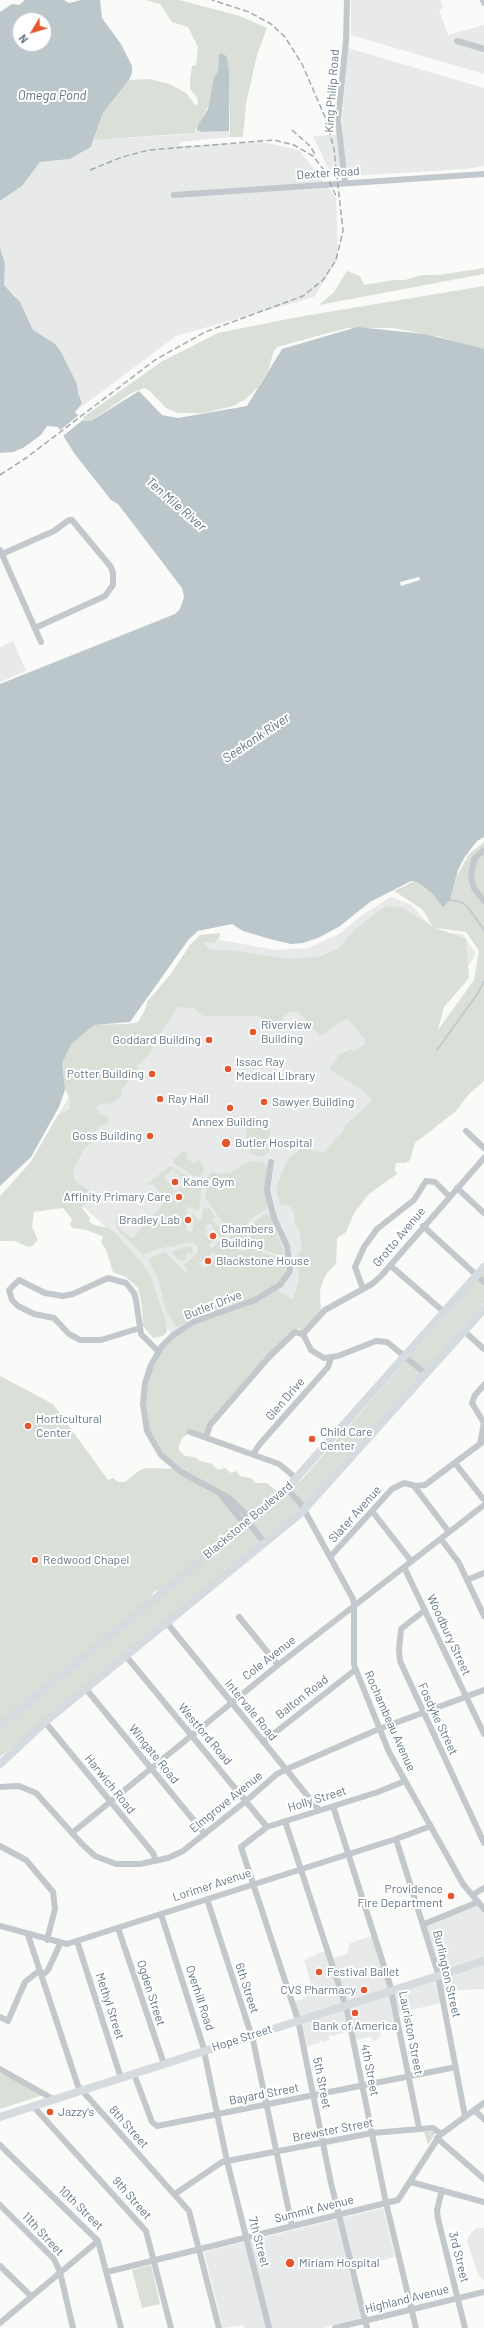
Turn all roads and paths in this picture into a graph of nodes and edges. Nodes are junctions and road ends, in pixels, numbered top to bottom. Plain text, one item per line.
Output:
1 (346, 0) edge
2 (483, 0) edge
3 (484, 3) edge
4 (457, 41) dead end
5 (484, 49) edge
6 (484, 174) edge
7 (345, 183) junction
8 (174, 195) dead end
9 (1, 552) edge
10 (35, 628) junction
11 (41, 642) dead end
12 (484, 850) edge
13 (484, 901) edge
14 (466, 1131) dead end
15 (484, 1148) edge
16 (484, 1158) edge
17 (271, 1162) dead end
18 (457, 1188) junction
19 (450, 1196) junction
20 (484, 1213) edge
21 (423, 1226) junction
22 (391, 1266) junction
23 (484, 1267) edge
24 (476, 1275) junction
25 (484, 1282) edge
26 (363, 1289) junction
27 (484, 1308) edge
28 (444, 1312) junction
29 (140, 1328) junction
30 (464, 1331) junction
31 (303, 1334) junction
32 (484, 1349) edge
33 (158, 1352) junction
34 (405, 1356) junction
35 (331, 1358) junction
36 (426, 1374) junction
37 (484, 1385) edge
38 (484, 1422) edge
39 (190, 1432) dead end
40 (206, 1436) junction
41 (482, 1443) edge
42 (254, 1453) junction
43 (456, 1463) junction
44 (296, 1478) junction
45 (414, 1486) junction
46 (287, 1489) junction
47 (484, 1500) edge
48 (484, 1505) edge
49 (304, 1510) junction
50 (372, 1511) junction
51 (248, 1522) junction
52 (449, 1532) junction
53 (441, 1539) junction
54 (265, 1543) junction
55 (330, 1558) junction
56 (411, 1561) junction
57 (404, 1567) junction
58 (484, 1573) edge
59 (467, 1580) junction
60 (354, 1606) junction
61 (425, 1610) junction
62 (484, 1616) edge
63 (239, 1617) dead end
64 (166, 1623) junction
65 (126, 1656) junction
66 (278, 1665) junction
67 (355, 1670) junction
68 (86, 1689) junction
69 (484, 1690) edge
70 (466, 1696) junction
71 (231, 1702) junction
72 (423, 1713) junction
73 (45, 1722) junction
74 (0, 1726) edge
75 (379, 1728) junction
76 (484, 1734) edge
77 (191, 1735) junction
78 (263, 1742) junction
79 (0, 1764) edge
80 (151, 1768) junction
81 (287, 1769) junction
82 (405, 1781) junction
83 (0, 1787) edge
84 (110, 1801) junction
85 (246, 1801) junction
86 (333, 1806) junction
87 (319, 1810) junction
88 (285, 1821) junction
89 (431, 1826) junction
90 (267, 1827) junction
91 (72, 1833) junction
92 (205, 1834) junction
93 (396, 1839) junction
94 (484, 1843) edge
95 (0, 1846) edge
96 (241, 1847) joint
97 (349, 1853) junction
98 (156, 1861) junction
99 (301, 1868) junction
100 (254, 1883) junction
101 (484, 1888) edge
102 (472, 1895) junction
103 (207, 1899) junction
104 (478, 1902) junction
105 (484, 1909) edge
106 (161, 1914) junction
107 (424, 1924) junction
108 (0, 1926) edge
109 (118, 1928) junction
110 (28, 1935) junction
111 (47, 1940) junction
112 (77, 1941) junction
113 (60, 1944) junction
114 (483, 1963) edge
115 (40, 1970) junction
116 (438, 1975) junction
117 (42, 1976) junction
118 (391, 1990) junction
119 (345, 2005) junction
120 (0, 2017) edge
121 (298, 2020) junction
122 (251, 2035) junction
123 (204, 2050) junction
124 (164, 2064) junction
125 (456, 2067) junction
126 (0, 2069) edge
127 (134, 2074) junction
128 (408, 2077) junction
129 (121, 2078) junction
130 (362, 2086) junction
131 (82, 2090) junction
132 (313, 2096) junction
133 (53, 2099) junction
134 (484, 2103) edge
135 (266, 2105) junction
136 (33, 2106) junction
137 (474, 2110) junction
138 (218, 2115) junction
139 (465, 2116) junction
140 (0, 2117) edge
141 (484, 2119) edge
142 (419, 2128) junction
143 (372, 2132) junction
144 (439, 2136) junction
145 (322, 2143) junction
146 (0, 2145) edge
147 (275, 2152) junction
148 (227, 2161) junction
149 (484, 2179) edge
150 (411, 2182) junction
151 (442, 2190) junction
152 (175, 2194) junction
153 (484, 2202) edge
154 (386, 2203) junction
155 (0, 2205) edge
156 (339, 2215) junction
157 (292, 2226) junction
158 (246, 2237) junction
159 (98, 2241) junction
160 (200, 2248) junction
161 (154, 2260) junction
162 (0, 2266) edge
163 (60, 2272) junction
164 (107, 2272) junction
165 (484, 2292) edge
166 (31, 2296) junction
167 (458, 2298) junction
168 (412, 2310) junction
169 (366, 2320) junction
170 (0, 2323) edge
171 (5, 2328) edge
172 (73, 2328) edge
173 (121, 2328) edge
174 (171, 2328) edge
175 (219, 2328) edge
176 (269, 2328) edge
177 (335, 2328) edge
178 (367, 2328) edge
179 (416, 2328) edge
180 (465, 2328) edge

1 - 7 street, King Philip Road
2 - 3 street
4 - 5 street
6 - 7 street, Dexter Road
7 - 8 street, Dexter Road
9 - 10 street
9 - 10 street
10 - 11 street
12 - 13 street
14 - 15 street
16 - 18 street, Grotto Avenue
17 - 33 street, Butler Drive
18 - 19 street, Grotto Avenue
18 - 20 street
19 - 21 street, Grotto Avenue
19 - 26 street
21 - 22 street, Grotto Avenue
21 - 24 street
22 - 26 street, Grotto Avenue
22 - 28 street
23 - 24 main road, Blackstone Boulevard
24 - 25 street
24 - 28 main road, Blackstone Boulevard
26 - 31 street, Grotto Avenue
27 - 30 main road
28 - 34 main road, Blackstone Boulevard
29 - 29 street
29 - 33 street
30 - 32 street
30 - 36 main road
31 - 35 street
31 - 40 street
33 - 51 street, Butler Drive
34 - 35 street
34 - 36 street
34 - 44 main road, Blackstone Boulevard
35 - 42 street, Glen Drive
36 - 49 main road
37 - 38 street, Slater Avenue
38 - 41 street, Slater Avenue
39 - 40 street
40 - 42 street
41 - 43 street, Slater Avenue
42 - 44 street
43 - 45 street, Slater Avenue
43 - 47 street
44 - 46 main road, Blackstone Boulevard
45 - 50 street, Slater Avenue
45 - 52 street
46 - 49 street, Rochambeau Avenue
46 - 51 main road, Blackstone Boulevard
48 - 52 street, Cole Avenue
49 - 54 main road
49 - 55 street, Rochambeau Avenue
50 - 55 street, Slater Avenue
50 - 56 street
51 - 54 street, Butler Drive
51 - 74 main road, Blackstone Boulevard
52 - 53 street, Cole Avenue
53 - 56 street, Cole Avenue
53 - 59 street
54 - 64 main road
55 - 60 street, Rochambeau Avenue
56 - 57 street, Cole Avenue
57 - 60 street, Cole Avenue
57 - 61 street, Woodbury Street
58 - 59 street
59 - 62 street
60 - 66 street, Cole Avenue
60 - 67 street, Rochambeau Avenue
61 - 70 street, Woodbury Street
61 - 72 street, Fosdyke Street
63 - 66 street
64 - 65 main road
64 - 71 street, Intervale Road
65 - 68 main road
65 - 77 street, Westford Road
66 - 71 street, Cole Avenue
67 - 75 street, Rochambeau Avenue
67 - 78 street, Balton Road
68 - 73 main road
68 - 80 street, Wingate Road
69 - 70 street, Elmgrove Avenue
70 - 72 street, Elmgrove Avenue
70 - 76 street, Woodbury Street
71 - 77 street, Cole Avenue
71 - 78 street, Intervale Road
72 - 75 street, Elmgrove Avenue
72 - 94 street, Fosdyke Street
73 - 79 main road
73 - 84 street, Harwich Road
75 - 81 street, Elmgrove Avenue
75 - 82 street, Rochambeau Avenue
77 - 80 street, Cole Avenue
77 - 85 street, Westford Road
78 - 81 street, Intervale Road
80 - 84 street, Cole Avenue
80 - 92 street, Wingate Road
81 - 85 street, Elmgrove Avenue
81 - 87 street, Intervale Road
82 - 86 street, Holly Street
82 - 89 street, Rochambeau Avenue
83 - 91 street, Elmgrove Avenue
84 - 91 street, Cole Avenue
84 - 98 street, Harwich Road
85 - 90 street, Westford Road
85 - 92 street, Elmgrove Avenue
86 - 87 street, Holly Street
86 - 97 street, Lauriston Street
87 - 88 street, Holly Street
88 - 90 street, Holly Street
88 - 99 street, 4th Street
89 - 93 street, Lorimer Avenue
89 - 102 street, Rochambeau Avenue
90 - 96 street, Holly Street
91 - 98 street, Elmgrove Avenue
92 - 98 street, Elmgrove Avenue
93 - 97 street, Lorimer Avenue
93 - 107 street, Burlington Street
95 - 111 street
96 - 100 street, 5th Street
97 - 99 street, Lorimer Avenue
97 - 118 street, Lauriston Street
99 - 100 street, Lorimer Avenue
99 - 119 street, 4th Street
100 - 103 street, Lorimer Avenue
100 - 121 street, 5th Street
101 - 102 street
102 - 104 street, Rochambeau Avenue
103 - 106 street, Lorimer Avenue
103 - 122 street, 6th Street
104 - 105 street, Rochambeau Avenue
104 - 107 street
106 - 109 street, Lorimer Avenue
106 - 123 street, Overhill Road
107 - 116 street, Burlington Street
108 - 110 street, Lorimer Avenue
109 - 112 street, Lorimer Avenue
109 - 124 street, Ogden Street
110 - 111 street, Lorimer Avenue
110 - 115 street, 8th Street
111 - 113 street, Lorimer Avenue
112 - 113 street, Lorimer Avenue
112 - 129 street, Methyl Street
113 - 117 street
114 - 116 main road, Hope Street
115 - 117 street, 8th Street
115 - 120 street
116 - 118 main road, Hope Street
116 - 125 street, Burlington Street
117 - 131 street, 8th Street
118 - 119 main road, Hope Street
118 - 128 street, Lauriston Street
119 - 121 main road, Hope Street
119 - 130 street, 4th Street
121 - 122 main road, Hope Street
121 - 132 street, 5th Street
122 - 123 main road, Hope Street
122 - 135 street, 6th Street
123 - 124 main road, Hope Street
123 - 138 street, Overhill Road
124 - 127 main road, Hope Street
125 - 128 street, Bayard Street
125 - 139 street, Burlington Street
126 - 133 street
127 - 129 main road, Hope Street
127 - 138 street, Bayard Street
128 - 130 street, Bayard Street
128 - 142 street, Lauriston Street
129 - 131 main road, Hope Street
130 - 132 street, Bayard Street
130 - 143 street, 4th Street
131 - 133 main road, Hope Street
131 - 152 street, 8th Street
132 - 135 street, Bayard Street
132 - 145 street, 5th Street
133 - 136 main road, Hope Street
134 - 137 street, Summit Avenue
135 - 138 street, Bayard Street
135 - 147 street, 6th Street
136 - 140 main road, Hope Street
136 - 161 street, 9th Street
137 - 139 street, Summit Avenue
137 - 141 street
138 - 148 street, Overhill Road
139 - 144 street, Summit Avenue
142 - 143 street, Brewster Street
142 - 144 street, Brewster Street
143 - 145 street, Brewster Street
143 - 154 street, 4th Street
144 - 149 street
144 - 150 street, Summit Avenue
145 - 147 street, Brewster Street
145 - 156 street, 5th Street
146 - 159 street, 10th Street
147 - 148 street, Brewster Street
147 - 157 street, 6th Street
148 - 152 street, Brewster Street
148 - 158 street, 7th Street
150 - 151 street
150 - 154 street, Summit Avenue
151 - 153 street
151 - 167 street, 3rd Street
152 - 160 street, 8th Street
154 - 156 street, Summit Avenue
154 - 168 street, 4th Street
155 - 163 street, 11th Street
156 - 157 street, Summit Avenue
156 - 169 street, 5th Street
157 - 158 street, Summit Avenue
158 - 160 street, Summit Avenue
158 - 176 street, 7th Street
159 - 163 street
159 - 164 street, 10th Street
160 - 161 street, Summit Avenue
160 - 175 street, 8th Street
161 - 164 street, Summit Avenue
161 - 174 street, 9th Street
162 - 166 street
163 - 166 street
163 - 172 street, 11th Street
164 - 173 street, 10th Street
165 - 167 street, Highland Avenue
166 - 170 street
167 - 168 street, Highland Avenue
167 - 180 street, 3rd Street
168 - 169 street, Highland Avenue
168 - 179 street, 4th Street
169 - 177 street, Highland Avenue
169 - 178 street, 5th Street
170 - 171 street

